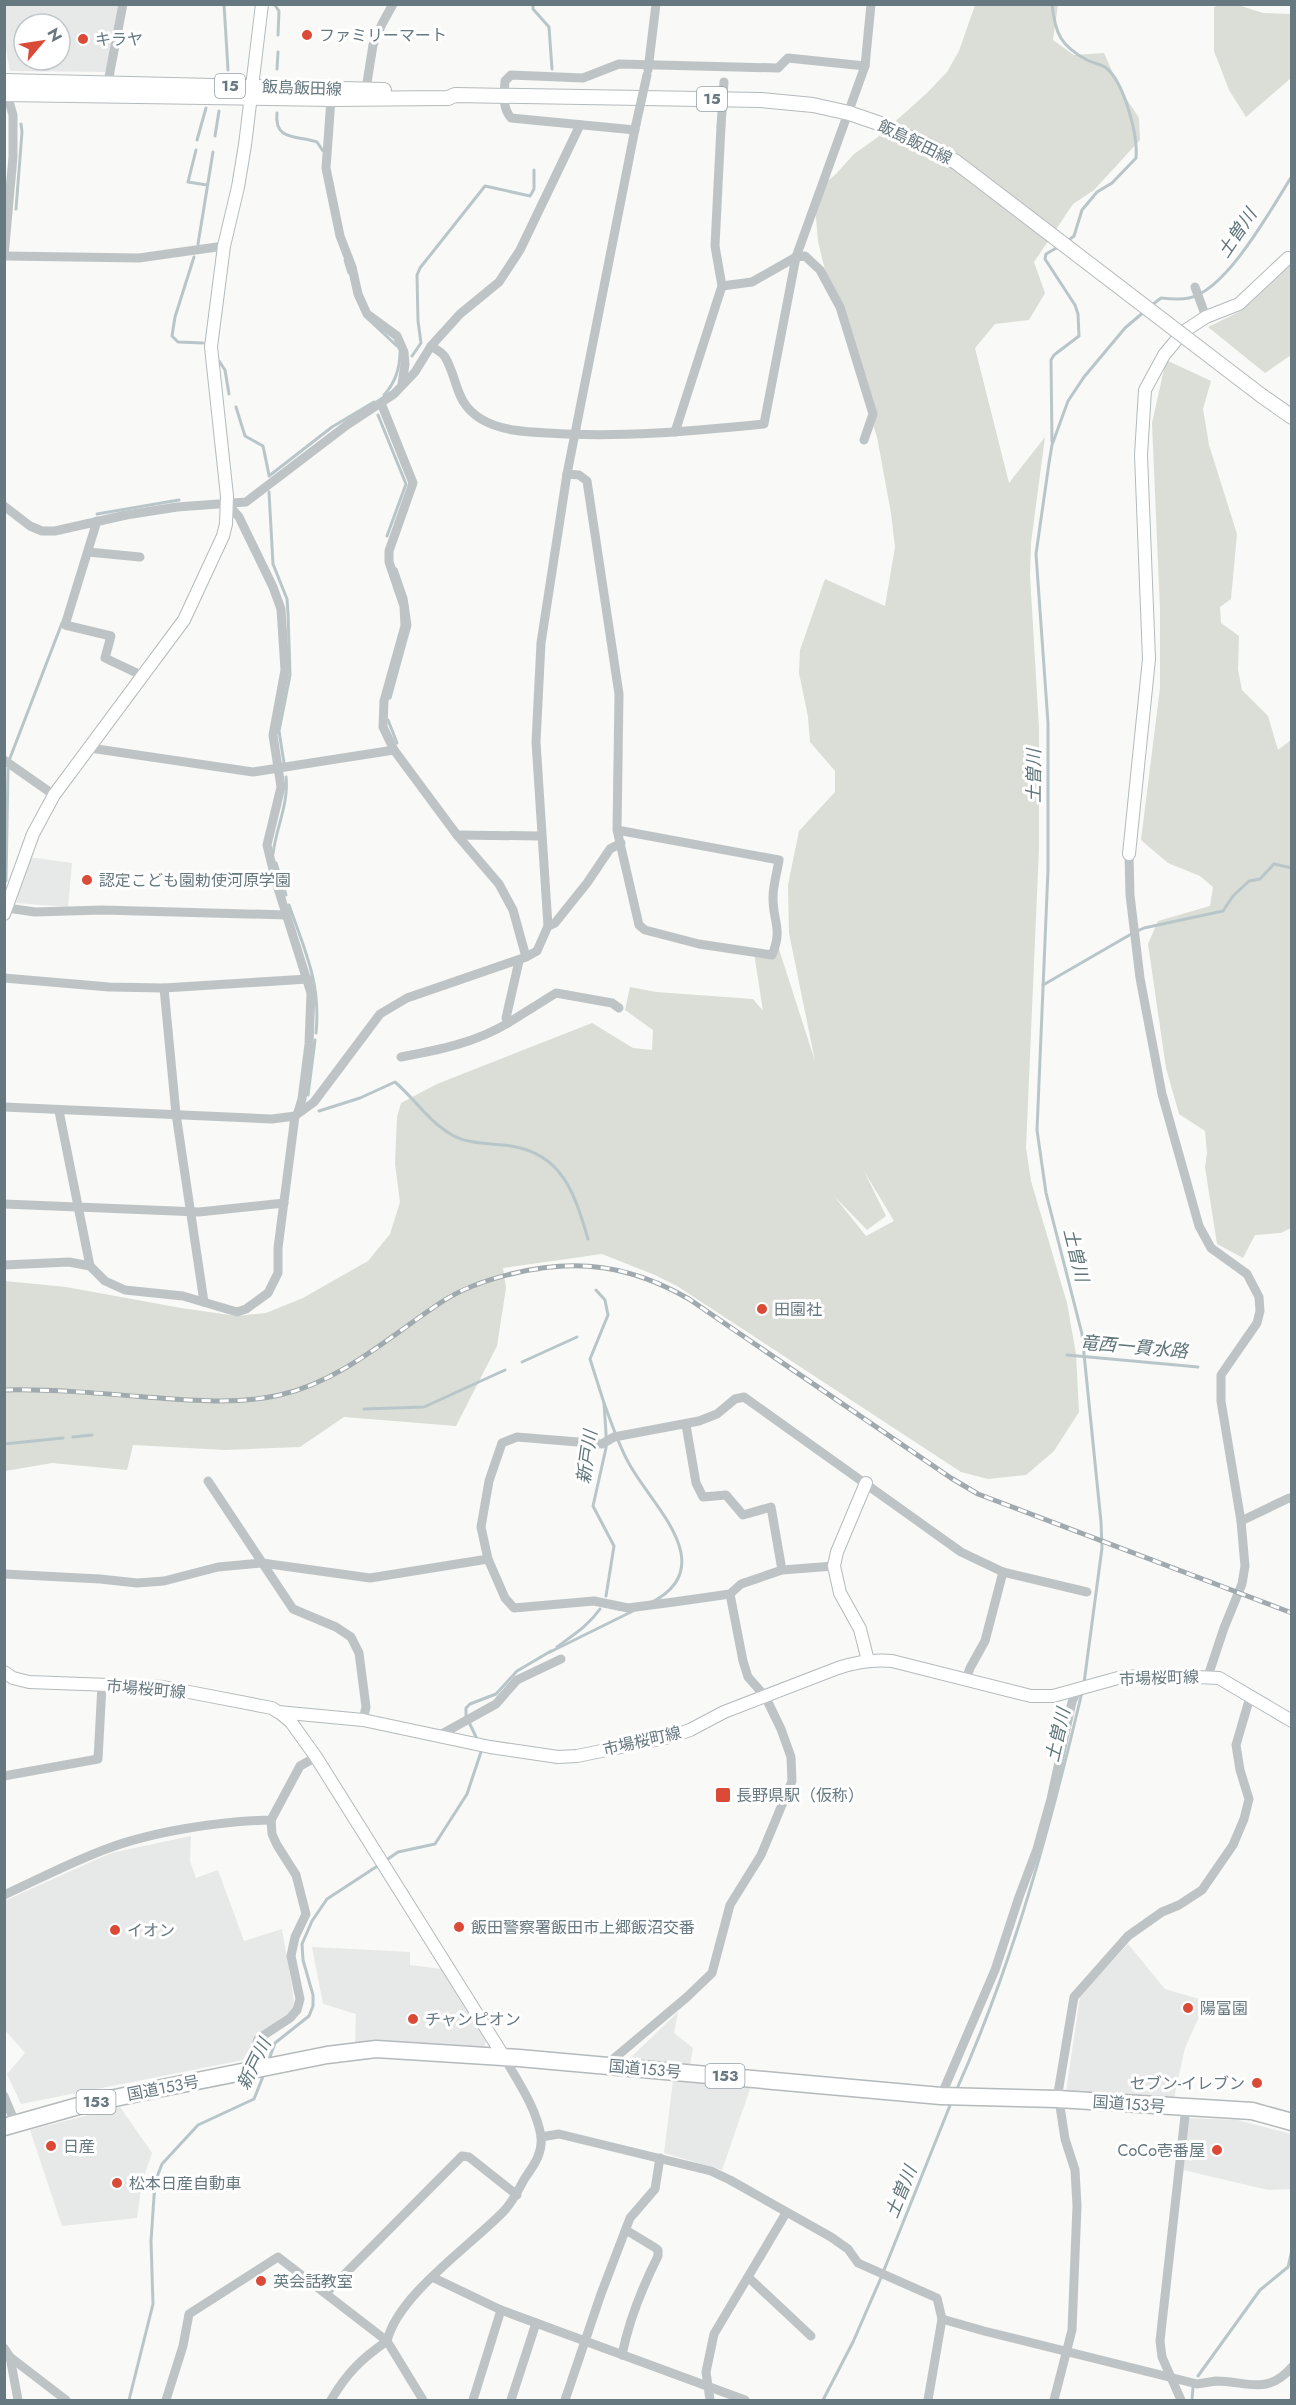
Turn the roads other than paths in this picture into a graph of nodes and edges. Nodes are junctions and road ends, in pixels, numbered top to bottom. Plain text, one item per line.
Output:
1 (123, 4) edge
2 (262, 4) edge
3 (393, 4) edge
4 (656, 4) edge
5 (871, 4) edge
6 (865, 66) junction
7 (725, 67) junction
8 (648, 70) junction
9 (108, 82) junction
10 (5, 89) edge
11 (366, 89) junction
12 (252, 92) junction
13 (455, 95) junction
14 (503, 95) junction
15 (332, 99) junction
16 (849, 113) junction
17 (8, 116) edge
18 (580, 125) junction
19 (636, 127) junction
20 (224, 246) junction
21 (4, 256) edge
22 (796, 257) junction
23 (1288, 258) dead end
24 (722, 286) junction
25 (1195, 287) dead end
26 (1206, 317) junction
27 (431, 346) junction
28 (402, 384) junction
29 (381, 403) junction
30 (1292, 417) edge
31 (675, 432) junction
32 (575, 435) junction
33 (864, 440) dead end
34 (567, 474) junction
35 (227, 503) junction
36 (4, 506) edge
37 (97, 521) junction
38 (88, 552) junction
39 (140, 557) dead end
40 (143, 676) junction
41 (90, 748) junction
42 (394, 750) junction
43 (4, 760) edge
44 (279, 770) junction
45 (54, 795) junction
46 (618, 830) junction
47 (457, 835) junction
48 (541, 836) junction
49 (621, 843) junction
50 (1129, 854) joint
51 (6, 911) edge
52 (287, 915) junction
53 (548, 926) junction
54 (523, 959) junction
55 (4, 978) edge
56 (308, 979) junction
57 (164, 988) junction
58 (619, 1008) dead end
59 (508, 1023) junction
60 (401, 1057) dead end
61 (4, 1107) edge
62 (59, 1111) junction
63 (176, 1114) junction
64 (296, 1114) junction
65 (284, 1203) junction
66 (4, 1204) edge
67 (78, 1205) junction
68 (191, 1211) junction
69 (4, 1265) edge
70 (90, 1266) junction
71 (204, 1302) junction
72 (686, 1425) junction
73 (208, 1481) dead end
74 (866, 1483) junction
75 (1292, 1499) edge
76 (1241, 1521) junction
77 (488, 1559) junction
78 (262, 1563) junction
79 (834, 1566) junction
80 (782, 1570) junction
81 (1003, 1572) junction
82 (4, 1574) edge
83 (1087, 1592) dead end
84 (730, 1594) junction
85 (561, 1659) dead end
86 (868, 1661) junction
87 (1208, 1676) junction
88 (7, 1677) edge
89 (966, 1680) junction
90 (102, 1685) junction
91 (1077, 1691) junction
92 (765, 1696) junction
93 (1250, 1697) junction
94 (278, 1712) junction
95 (363, 1720) junction
96 (1292, 1720) edge
97 (440, 1735) junction
98 (316, 1757) junction
99 (4, 1776) edge
100 (271, 1820) junction
101 (4, 1895) edge
102 (504, 2057) junction
103 (605, 2066) junction
104 (251, 2071) junction
105 (4, 2096) edge
106 (949, 2096) junction
107 (1058, 2099) junction
108 (1186, 2107) junction
109 (1292, 2122) edge
110 (10, 2126) edge
111 (541, 2137) junction
112 (660, 2158) junction
113 (517, 2195) junction
114 (786, 2213) junction
115 (626, 2230) junction
116 (432, 2277) junction
117 (748, 2277) junction
118 (326, 2293) junction
119 (501, 2310) junction
120 (942, 2319) junction
121 (536, 2323) junction
122 (811, 2336) dead end
123 (387, 2341) junction
124 (585, 2342) junction
125 (4, 2348) edge
126 (1068, 2351) junction
127 (622, 2355) junction
128 (10, 2357) junction
129 (1292, 2367) edge
130 (1170, 2376) junction
131 (709, 2387) junction
132 (569, 2399) edge
133 (18, 2400) edge
134 (66, 2400) edge
135 (166, 2400) edge
136 (331, 2400) edge
137 (423, 2400) edge
138 (473, 2400) edge
139 (511, 2400) edge
140 (710, 2400) edge
141 (745, 2400) edge
142 (928, 2400) edge
143 (1054, 2400) edge
144 (1181, 2400) edge

1 - 9 street
2 - 12 street
3 - 11 street
4 - 8 street
5 - 6 street
6 - 7 street
6 - 16 street
7 - 8 street
7 - 24 street, bridge
8 - 14 street
8 - 19 street, bridge
9 - 10 main road, 飯島飯田線 / 15
9 - 12 main road, 飯島飯田線 / 15
10 - 12 main road, 飯島飯田線 / 15
10 - 17 street
11 - 12 main road, 飯島飯田線 / 15
11 - 13 main road, 飯島飯田線 / 15
12 - 15 main road, 飯島飯田線 / 15
12 - 20 street
13 - 14 main road, 飯島飯田線 / 15
13 - 15 main road, 飯島飯田線 / 15
14 - 16 main road, 飯島飯田線 / 15
14 - 18 street
15 - 28 street
16 - 22 street
16 - 30 main road, 飯島飯田線 / 15, bridge
17 - 21 street
18 - 19 street
18 - 27 street
19 - 32 street
20 - 21 street
20 - 35 street
22 - 24 street
22 - 31 street
22 - 33 street
23 - 26 street
24 - 31 street
25 - 26 street
26 - 50 street
27 - 28 street
27 - 32 street
28 - 29 street
29 - 35 street
29 - 42 street
31 - 32 street
32 - 34 street
34 - 46 street
34 - 48 street
35 - 37 street
35 - 40 street
35 - 44 street
36 - 37 street
37 - 38 street
38 - 39 street
38 - 40 street
40 - 41 street
41 - 44 street
41 - 45 street
42 - 44 street
42 - 47 street
43 - 45 street
44 - 52 street
45 - 51 street
46 - 49 street
46 - 49 street
47 - 48 street
47 - 54 street
48 - 53 street
49 - 53 street
50 - 76 street
51 - 52 street
52 - 56 street
53 - 54 street
54 - 59 street
54 - 64 street
55 - 57 street
56 - 57 street
56 - 64 street
57 - 63 street
58 - 59 street
59 - 60 street
61 - 62 street
62 - 63 street
62 - 67 street
63 - 64 street
63 - 68 street
64 - 65 street
65 - 68 street
65 - 71 street
66 - 67 street
67 - 68 street
67 - 70 street
68 - 71 street
69 - 70 street
70 - 71 street
72 - 74 street
72 - 77 street
72 - 80 street
73 - 78 street
74 - 79 street
74 - 81 street
75 - 76 street
76 - 87 street
77 - 78 street
77 - 84 street
78 - 82 street
78 - 95 street
79 - 80 street
79 - 86 street
80 - 84 street
81 - 83 street
81 - 89 street
84 - 92 street
85 - 97 street
86 - 89 street, 市場桜町線
86 - 92 street, 市場桜町線
87 - 91 street, 市場桜町線
87 - 93 street, 市場桜町線
88 - 90 street, 市場桜町線
89 - 91 street, 市場桜町線
90 - 94 street, 市場桜町線
90 - 99 street
91 - 106 street
92 - 97 street, 市場桜町線
92 - 103 street
93 - 96 street, 市場桜町線
93 - 107 street
94 - 95 street, 市場桜町線
94 - 98 street
95 - 97 street, 市場桜町線
98 - 100 street
98 - 102 street
100 - 101 street
100 - 104 street
102 - 103 highway, 国道153号 / 153
102 - 104 highway, 国道153号 / 153
102 - 111 street
103 - 106 highway, 国道153号 / 153
104 - 110 highway, 国道153号 / 153
105 - 110 street
106 - 107 highway, 国道153号 / 153
107 - 108 highway, 国道153号 / 153
107 - 126 street
108 - 109 highway, 国道153号 / 153
108 - 130 street
111 - 112 street
111 - 113 street
112 - 114 street
112 - 115 street
113 - 116 street
113 - 118 street
114 - 117 street
114 - 120 street
115 - 124 street
115 - 127 street
116 - 119 street
116 - 123 street
117 - 122 street
117 - 131 street
118 - 123 street
118 - 135 street
119 - 121 street
119 - 138 street
120 - 126 street
120 - 142 street
121 - 124 street
121 - 139 street
123 - 136 street
123 - 137 street
124 - 127 street
124 - 132 street
125 - 128 street
126 - 130 street
126 - 143 street
127 - 131 street
128 - 133 street
128 - 134 street
129 - 130 street
130 - 144 street
131 - 140 street
131 - 141 street

